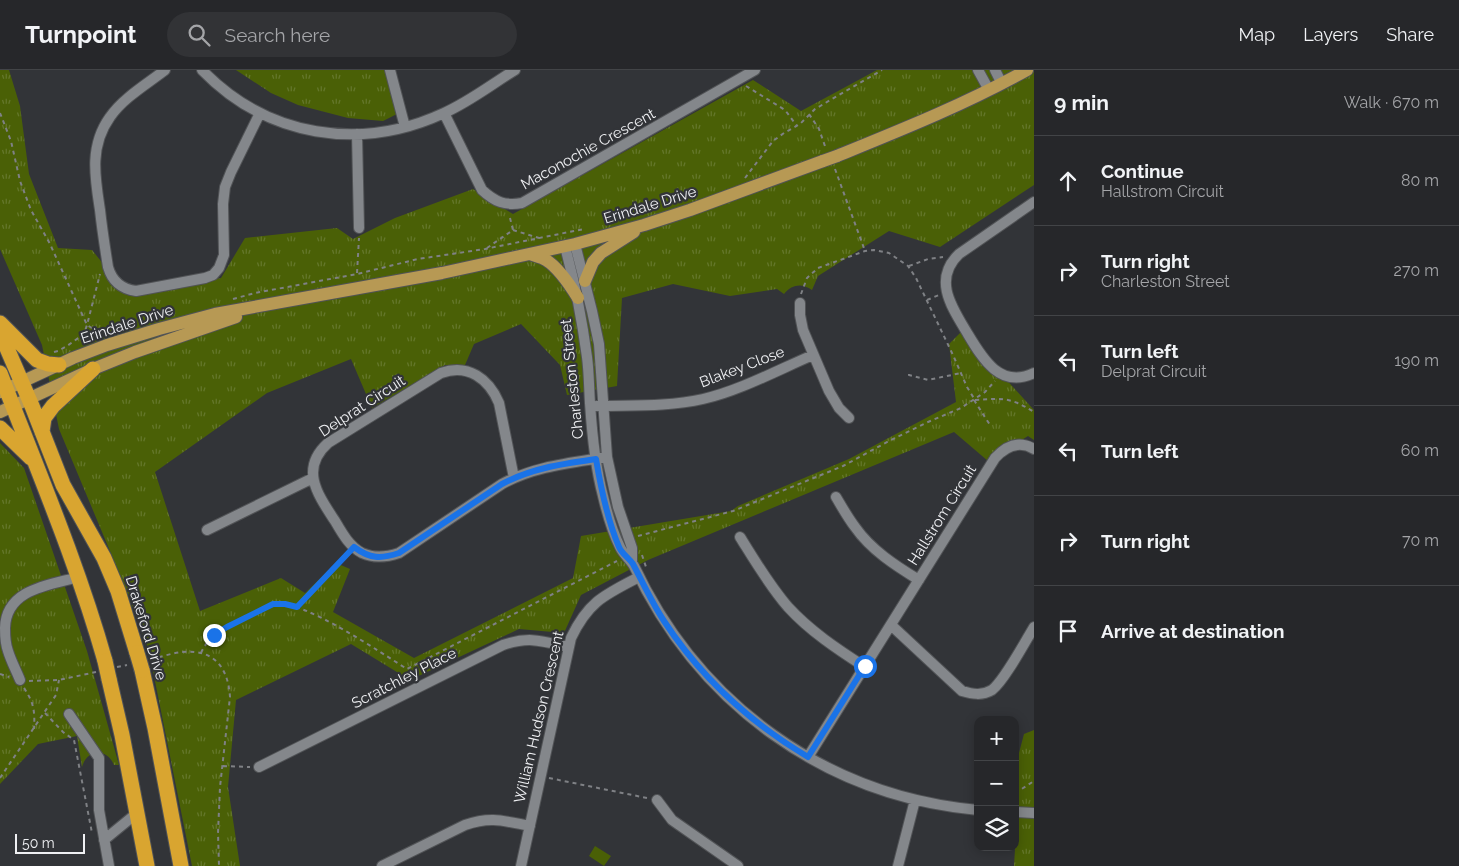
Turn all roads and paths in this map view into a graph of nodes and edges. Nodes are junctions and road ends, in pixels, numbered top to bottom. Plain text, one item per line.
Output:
1 (165, 70) edge
2 (202, 70) edge
3 (390, 70) edge
4 (515, 70) edge
5 (755, 70) edge
6 (882, 70) edge
7 (978, 70) edge
8 (995, 70) edge
9 (1027, 70) edge
10 (739, 80) junction
11 (1002, 84) junction
12 (989, 90) junction
13 (0, 113) edge
14 (260, 113) junction
15 (444, 113) junction
16 (809, 114) junction
17 (797, 126) junction
18 (405, 127) junction
19 (357, 134) junction
20 (831, 160) junction
21 (744, 178) dead end
22 (1034, 202) edge
23 (507, 204) junction
24 (644, 225) junction
25 (359, 228) joint
26 (590, 228) dead end
27 (513, 230) junction
28 (542, 238) junction
29 (570, 245) junction
30 (485, 250) junction
31 (865, 251) junction
32 (530, 254) junction
33 (946, 257) dead end
34 (108, 267) junction
35 (908, 267) junction
36 (357, 274) junction
37 (585, 281) junction
38 (947, 294) junction
39 (578, 298) junction
40 (227, 300) dead end
41 (927, 300) junction
42 (800, 303) joint
43 (262, 307) junction
44 (0, 323) edge
45 (135, 324) dead end
46 (87, 325) junction
47 (0, 332) edge
48 (814, 355) junction
49 (56, 359) junction
50 (93, 369) junction
51 (1000, 372) junction
52 (0, 373) edge
53 (961, 373) junction
54 (1034, 373) edge
55 (909, 374) dead end
56 (22, 382) junction
57 (3, 390) edge
58 (29, 398) junction
59 (975, 400) junction
60 (590, 406) junction
61 (603, 406) junction
62 (7, 409) edge
63 (1034, 412) edge
64 (849, 418) dead end
65 (990, 426) dead end
66 (0, 428) edge
67 (42, 432) junction
68 (1034, 449) edge
69 (608, 457) junction
70 (596, 459) junction
71 (34, 460) junction
72 (313, 478) junction
73 (514, 478) junction
74 (836, 497) dead end
75 (207, 530) dead end
76 (635, 537) dead end
77 (740, 537) dead end
78 (354, 547) junction
79 (641, 553) dead end
80 (620, 560) dead end
81 (632, 562) junction
82 (647, 568) dead end
83 (79, 577) junction
84 (639, 577) junction
85 (919, 580) junction
86 (297, 607) junction
87 (891, 625) junction
88 (1034, 627) edge
89 (568, 647) junction
90 (201, 653) junction
91 (140, 662) junction
92 (865, 666) junction
93 (107, 670) junction
94 (0, 674) edge
95 (18, 680) junction
96 (59, 680) junction
97 (45, 713) junction
98 (69, 714) dead end
99 (34, 729) junction
100 (808, 757) junction
101 (223, 766) junction
102 (259, 767) joint
103 (0, 778) edge
104 (547, 778) dead end
105 (1034, 781) edge
106 (1019, 791) edge
107 (658, 800) joint
108 (915, 800) junction
109 (974, 810) edge
110 (1019, 812) edge
111 (137, 813) junction
112 (1034, 813) edge
113 (530, 826) junction
114 (99, 840) junction
115 (109, 866) edge
116 (147, 866) edge
117 (181, 866) edge
118 (219, 866) edge
119 (382, 866) edge
120 (522, 866) edge
121 (738, 866) edge
122 (898, 866) edge

1 - 34 street
2 - 14 street
3 - 18 street
4 - 15 street
5 - 10 street, Maconochie Crescent
6 - 16 path
7 - 12 street
8 - 11 street
9 - 11 main road, Erindale Drive
10 - 17 path
10 - 23 street, Maconochie Crescent
11 - 12 main road, Erindale Drive
12 - 20 main road, Erindale Drive
13 - 46 path
14 - 19 street
14 - 34 street
15 - 18 street
15 - 23 street, Maconochie Crescent
16 - 17 path
16 - 20 path
17 - 21 path
18 - 19 street
19 - 25 street
20 - 24 main road, Erindale Drive
20 - 31 path
22 - 38 street
23 - 27 path
24 - 29 main road, Erindale Drive
24 - 37 main road
25 - 36 path
26 - 28 path
27 - 28 path
27 - 30 path
28 - 30 path
29 - 32 main road, Erindale Drive
29 - 37 street, Charleston Street
29 - 39 street, Charleston Street
30 - 36 path
31 - 35 path
31 - 42 path
32 - 39 main road
32 - 43 main road, Erindale Drive
33 - 35 path
34 - 46 path
35 - 41 path
36 - 40 path
37 - 61 street, Charleston Street
38 - 41 path
38 - 51 street
39 - 60 street, Charleston Street
41 - 53 path
42 - 48 street
43 - 49 main road, Erindale Drive
43 - 50 main road, Erindale Drive
44 - 49 highway
45 - 46 path
46 - 49 path
47 - 56 highway, Drakeford Drive
48 - 61 street, Blakey Close
48 - 64 street
49 - 56 main road, Erindale Drive
50 - 58 main road, Erindale Drive
50 - 67 highway
51 - 54 street
51 - 59 path
52 - 57 highway
53 - 55 path
53 - 59 path
56 - 57 main road, Erindale Drive
56 - 58 highway, Drakeford Drive
57 - 62 highway
58 - 62 main road, Erindale Drive
58 - 67 highway, Drakeford Drive
59 - 63 path
59 - 65 path
59 - 76 path
60 - 61 street, Blakey Close
60 - 70 street, Charleston Street
61 - 69 street, Charleston Street
62 - 71 highway
66 - 71 highway
67 - 91 highway, Drakeford Drive
68 - 85 street, Hallstrom Circuit
69 - 70 street
69 - 81 street, Charleston Street
70 - 73 street
70 - 81 street, Charleston Street
71 - 83 highway
72 - 73 street, Delprat Circuit
72 - 75 street
72 - 78 street
73 - 78 street
74 - 85 street
77 - 92 street
78 - 86 path
79 - 82 path
80 - 86 path
81 - 84 street, Charleston Street
83 - 93 highway
83 - 95 street
84 - 89 street, William Hudson Crescent
84 - 100 street, Charleston Street
85 - 87 street, Hallstrom Circuit
86 - 90 path
87 - 88 street
87 - 92 street, Hallstrom Circuit
89 - 102 street, Scratchley Place
89 - 113 street, William Hudson Crescent
90 - 91 path
90 - 101 path
91 - 93 path
91 - 117 highway, Drakeford Drive
92 - 100 street, Hallstrom Circuit
93 - 96 path
93 - 111 highway
94 - 95 path
95 - 96 path
95 - 99 path
96 - 97 path
97 - 99 path
97 - 114 path
98 - 114 street
99 - 103 path
100 - 108 street, Charleston Street
101 - 102 path
101 - 118 path
104 - 107 path
105 - 106 path
107 - 121 street
108 - 109 street, Charleston Street
108 - 122 street
110 - 112 street
111 - 114 street
111 - 116 highway
113 - 119 street
113 - 120 street, William Hudson Crescent
114 - 115 street

